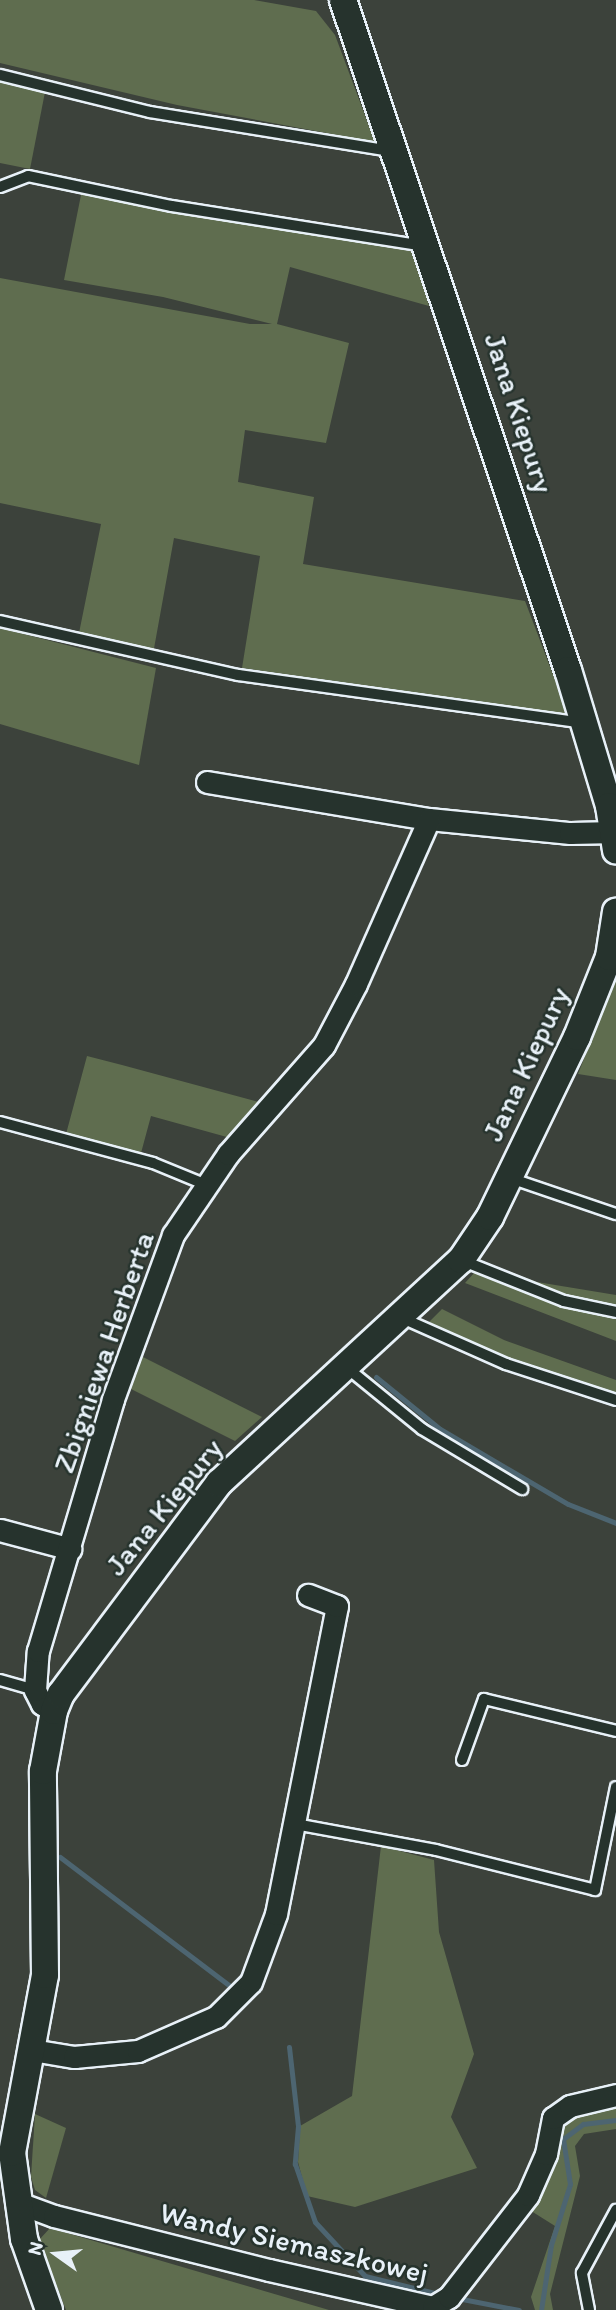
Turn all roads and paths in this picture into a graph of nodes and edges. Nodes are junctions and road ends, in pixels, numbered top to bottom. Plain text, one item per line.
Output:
1 (343, 0) edge
2 (0, 75) edge
3 (395, 152) junction
4 (0, 187) edge
5 (428, 247) junction
6 (0, 621) edge
7 (585, 723) junction
8 (207, 782) dead end
9 (429, 819) junction
10 (615, 838) edge
11 (616, 912) edge
12 (0, 1122) edge
13 (510, 1178) junction
14 (204, 1184) junction
15 (616, 1214) edge
16 (461, 1260) junction
17 (616, 1312) edge
18 (402, 1318) junction
19 (346, 1367) junction
20 (616, 1400) edge
21 (522, 1489) dead end
22 (0, 1530) edge
23 (71, 1549) junction
24 (308, 1595) dead end
25 (0, 1679) edge
26 (35, 1690) junction
27 (54, 1711) junction
28 (616, 1731) edge
29 (462, 1760) dead end
30 (616, 1787) edge
31 (295, 1824) junction
32 (604, 1859) junction
33 (616, 1861) edge
34 (32, 2050) junction
35 (616, 2095) edge
36 (8, 2199) edge
37 (616, 2210) edge
38 (49, 2310) edge
39 (589, 2310) edge

1 - 3 street, Jana Kiepury
2 - 3 lane
3 - 5 street, Jana Kiepury
4 - 5 lane
5 - 7 street, Jana Kiepury
6 - 7 lane
7 - 10 street, Jana Kiepury
8 - 9 street
9 - 10 street
9 - 14 street, Zbigniewa Herberta
11 - 13 street, Jana Kiepury
12 - 14 lane
13 - 15 lane
13 - 16 street, Jana Kiepury
14 - 23 street, Zbigniewa Herberta
16 - 17 lane
16 - 18 street, Jana Kiepury
18 - 19 street, Jana Kiepury
18 - 20 lane
19 - 21 lane
19 - 27 street, Jana Kiepury
22 - 23 street
23 - 26 street, Zbigniewa Herberta
24 - 31 street
25 - 26 lane
26 - 27 street
27 - 34 street, Jana Kiepury
28 - 29 lane
30 - 32 lane
31 - 32 lane
31 - 34 street
32 - 33 lane
34 - 36 street, Jana Kiepury
35 - 36 street, Wandy Siemaszkowej
36 - 38 street, Jana Kiepury
37 - 39 lane

